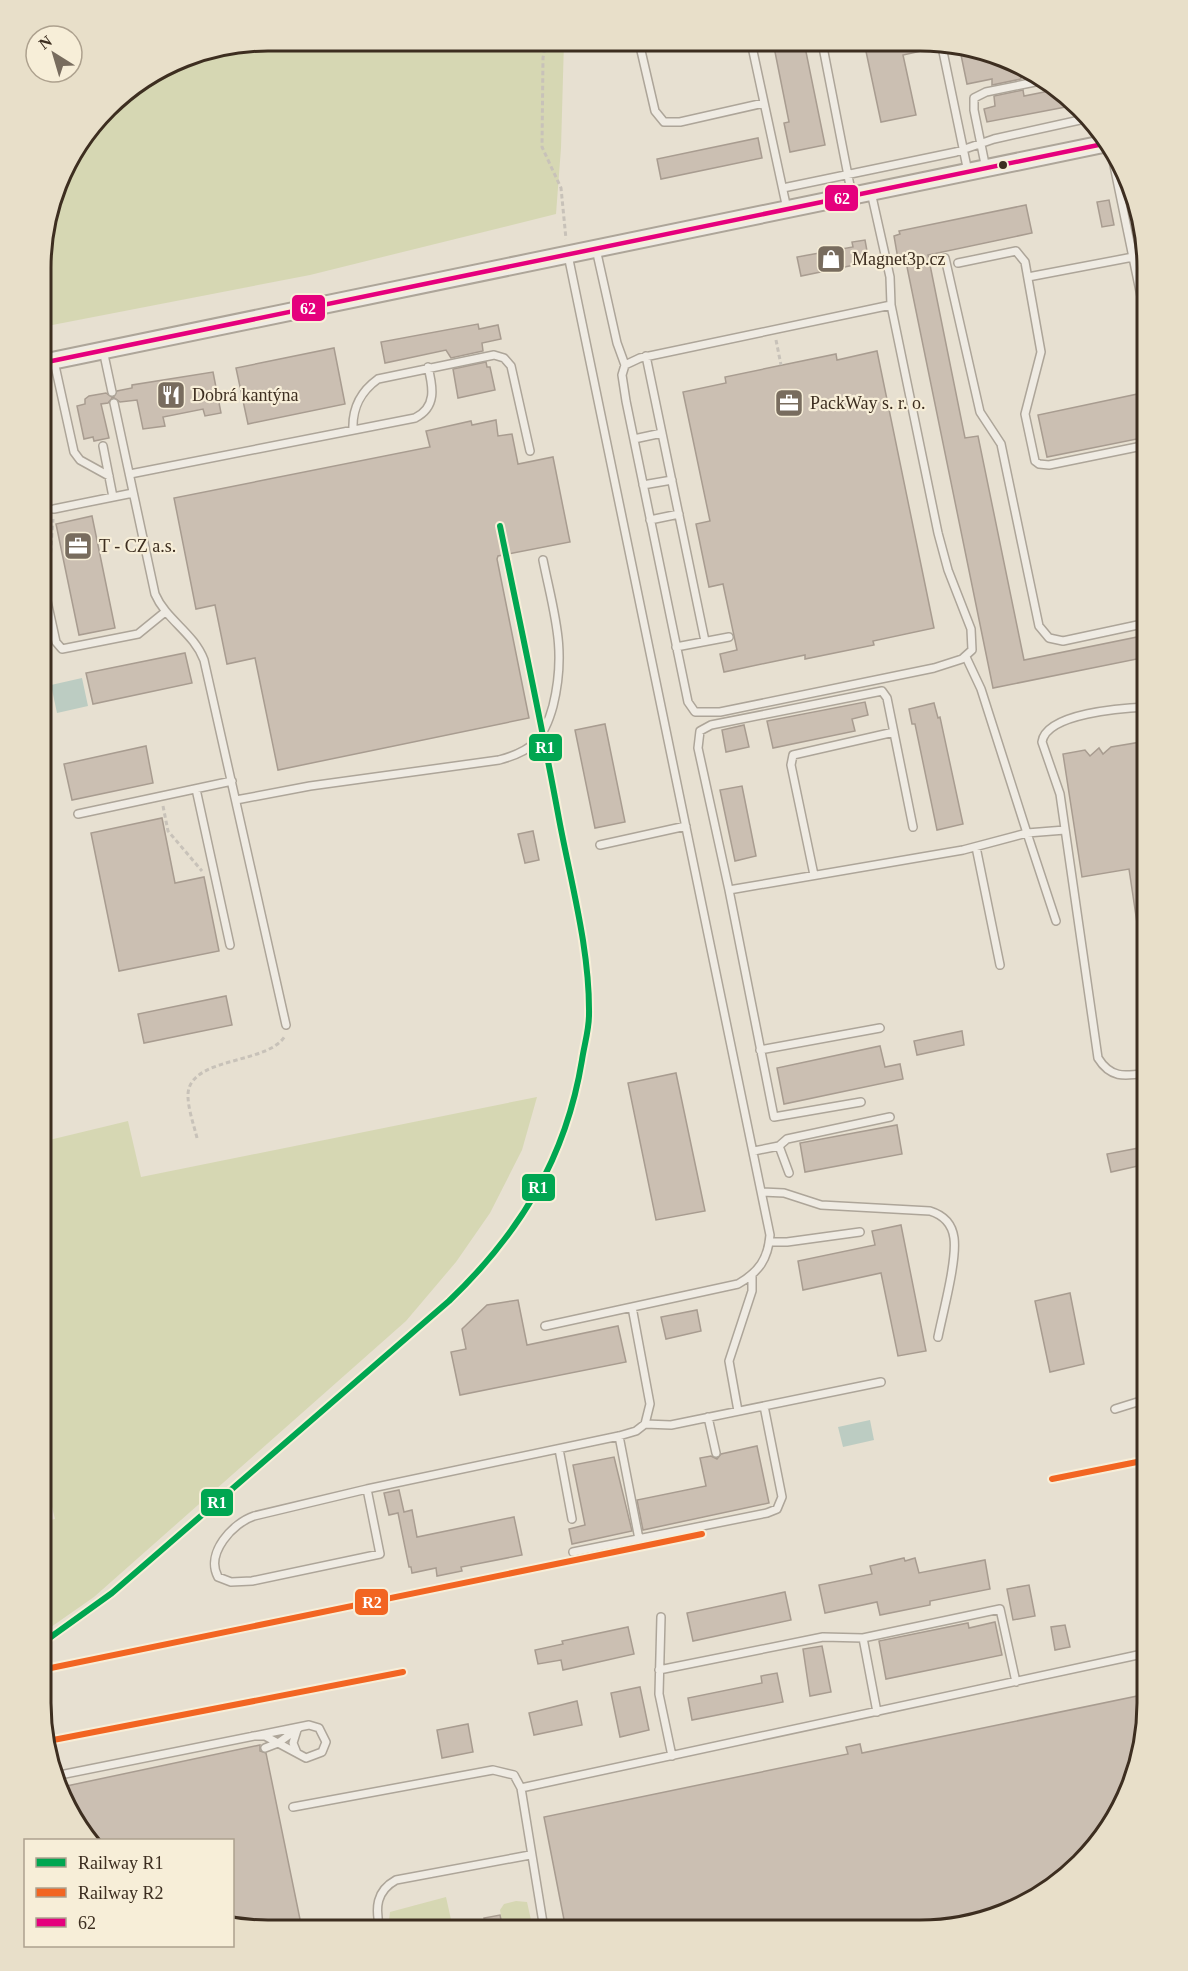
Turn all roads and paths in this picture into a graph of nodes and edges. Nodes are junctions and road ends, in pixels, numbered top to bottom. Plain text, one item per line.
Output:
1 (544, 51) edge
2 (641, 51) edge
3 (753, 51) edge
4 (824, 51) edge
5 (943, 52) edge
6 (1032, 83) edge
7 (764, 104) junction
8 (1078, 120) edge
9 (981, 143) junction
10 (1099, 147) edge
11 (963, 149) junction
12 (986, 168) junction
13 (1115, 171) edge
14 (968, 172) junction
15 (848, 174) junction
16 (783, 188) junction
17 (871, 192) junction
18 (852, 196) junction
19 (787, 209) junction
20 (596, 249) junction
21 (568, 255) junction
22 (1133, 257) junction
23 (945, 258) dead end
24 (958, 263) dead end
25 (1137, 274) edge
26 (1028, 277) junction
27 (891, 305) junction
28 (774, 329) junction
29 (103, 351) junction
30 (646, 356) junction
31 (51, 361) edge
32 (625, 365) junction
33 (781, 365) dead end
34 (428, 367) junction
35 (51, 372) edge
36 (112, 392) dead end
37 (114, 403) dead end
38 (353, 430) junction
39 (662, 433) junction
40 (634, 439) junction
41 (103, 446) dead end
42 (1137, 447) edge
43 (530, 451) dead end
44 (130, 474) junction
45 (109, 476) junction
46 (672, 480) junction
47 (643, 486) junction
48 (133, 493) junction
49 (113, 497) junction
50 (54, 509) joint
51 (679, 514) junction
52 (650, 520) junction
53 (51, 548) edge
54 (543, 560) dead end
55 (165, 612) junction
56 (51, 619) edge
57 (1137, 625) edge
58 (729, 637) dead end
59 (705, 641) junction
60 (676, 647) junction
61 (966, 657) junction
62 (1137, 708) edge
63 (894, 732) junction
64 (232, 781) junction
65 (196, 789) junction
66 (160, 796) junction
67 (236, 800) junction
68 (78, 814) dead end
69 (686, 826) junction
70 (913, 827) dead end
71 (1065, 830) junction
72 (1028, 833) junction
73 (600, 845) dead end
74 (976, 847) junction
75 (813, 875) junction
76 (215, 877) junction
77 (729, 890) junction
78 (1056, 921) dead end
79 (230, 945) dead end
80 (1000, 965) dead end
81 (285, 1025) joint
82 (880, 1028) dead end
83 (760, 1050) junction
84 (1137, 1074) edge
85 (861, 1102) dead end
86 (890, 1117) dead end
87 (197, 1138) dead end
88 (779, 1146) junction
89 (754, 1151) junction
90 (789, 1173) dead end
91 (762, 1192) junction
92 (860, 1232) dead end
93 (769, 1242) junction
94 (752, 1275) junction
95 (632, 1307) junction
96 (544, 1326) dead end
97 (938, 1337) dead end
98 (881, 1382) dead end
99 (1137, 1402) edge
100 (764, 1406) junction
101 (1115, 1409) dead end
102 (738, 1411) junction
103 (708, 1417) junction
104 (645, 1424) junction
105 (619, 1436) junction
106 (559, 1449) junction
107 (716, 1453) dead end
108 (367, 1489) junction
109 (572, 1518) dead end
110 (639, 1539) junction
111 (573, 1552) dead end
112 (661, 1617) dead end
113 (863, 1638) junction
114 (1137, 1655) edge
115 (658, 1670) junction
116 (1016, 1682) junction
117 (877, 1712) junction
118 (301, 1727) junction
119 (253, 1736) junction
120 (278, 1743) junction
121 (265, 1748) dead end
122 (301, 1756) junction
123 (672, 1756) junction
124 (63, 1774) edge
125 (521, 1788) junction
126 (293, 1807) dead end
127 (530, 1855) junction
128 (379, 1920) edge
129 (542, 1920) edge

1 - 21 path
2 - 7 lane
3 - 7 lane
4 - 15 lane
5 - 11 lane
6 - 9 lane
7 - 16 lane
8 - 9 lane
9 - 11 lane
9 - 12 lane
10 - 12 street
11 - 14 lane
11 - 15 lane
12 - 14 street
13 - 22 lane
14 - 17 street
15 - 16 lane
15 - 18 lane
16 - 19 lane
17 - 18 street
17 - 27 lane
18 - 19 street
19 - 20 street
20 - 21 street
20 - 32 lane
21 - 29 street
21 - 69 lane
22 - 25 lane
22 - 26 lane
23 - 57 lane
24 - 26 lane
26 - 42 lane
27 - 28 lane
27 - 61 lane
28 - 30 lane
28 - 33 path
29 - 31 street
29 - 36 lane
30 - 32 lane
30 - 39 lane
32 - 40 lane
34 - 38 lane
34 - 38 lane
34 - 43 lane
35 - 45 lane
37 - 44 lane
38 - 44 lane
39 - 40 lane
39 - 46 lane
40 - 47 lane
41 - 45 lane
44 - 48 lane
45 - 49 lane
46 - 47 lane
46 - 51 lane
47 - 52 lane
48 - 49 lane
48 - 55 lane
49 - 50 lane
50 - 53 path
51 - 52 lane
51 - 59 lane
52 - 60 lane
54 - 67 lane
55 - 56 lane
55 - 64 lane
58 - 59 lane
59 - 60 lane
60 - 61 lane
61 - 72 lane
62 - 71 lane
63 - 70 lane
63 - 75 lane
63 - 77 lane
64 - 65 lane
64 - 67 lane
65 - 66 lane
65 - 76 lane
66 - 68 lane
66 - 76 path
67 - 81 lane
69 - 73 lane
69 - 89 lane
71 - 72 lane
71 - 84 lane
72 - 74 lane
72 - 78 lane
74 - 75 lane
74 - 80 lane
75 - 77 lane
76 - 79 lane
77 - 83 lane
81 - 87 path
82 - 83 lane
83 - 85 lane
86 - 88 lane
88 - 89 lane
88 - 90 lane
89 - 91 lane
91 - 93 lane
91 - 97 lane
92 - 93 lane
93 - 94 lane
94 - 95 lane
94 - 102 lane
95 - 96 lane
95 - 104 lane
98 - 100 lane
99 - 101 lane
100 - 102 lane
100 - 110 lane
102 - 103 lane
103 - 104 lane
103 - 107 lane
104 - 105 lane
105 - 106 lane
105 - 110 lane
106 - 108 lane
106 - 109 lane
108 - 108 lane
110 - 111 lane
112 - 115 lane
113 - 115 lane
113 - 116 lane
113 - 117 lane
114 - 116 lane
115 - 123 lane
116 - 117 lane
117 - 123 lane
118 - 119 lane
118 - 120 lane
118 - 122 lane
118 - 122 lane
119 - 120 lane
119 - 124 lane
120 - 121 lane
120 - 122 lane
123 - 125 lane
125 - 126 lane
125 - 127 lane
127 - 128 lane
127 - 129 lane

